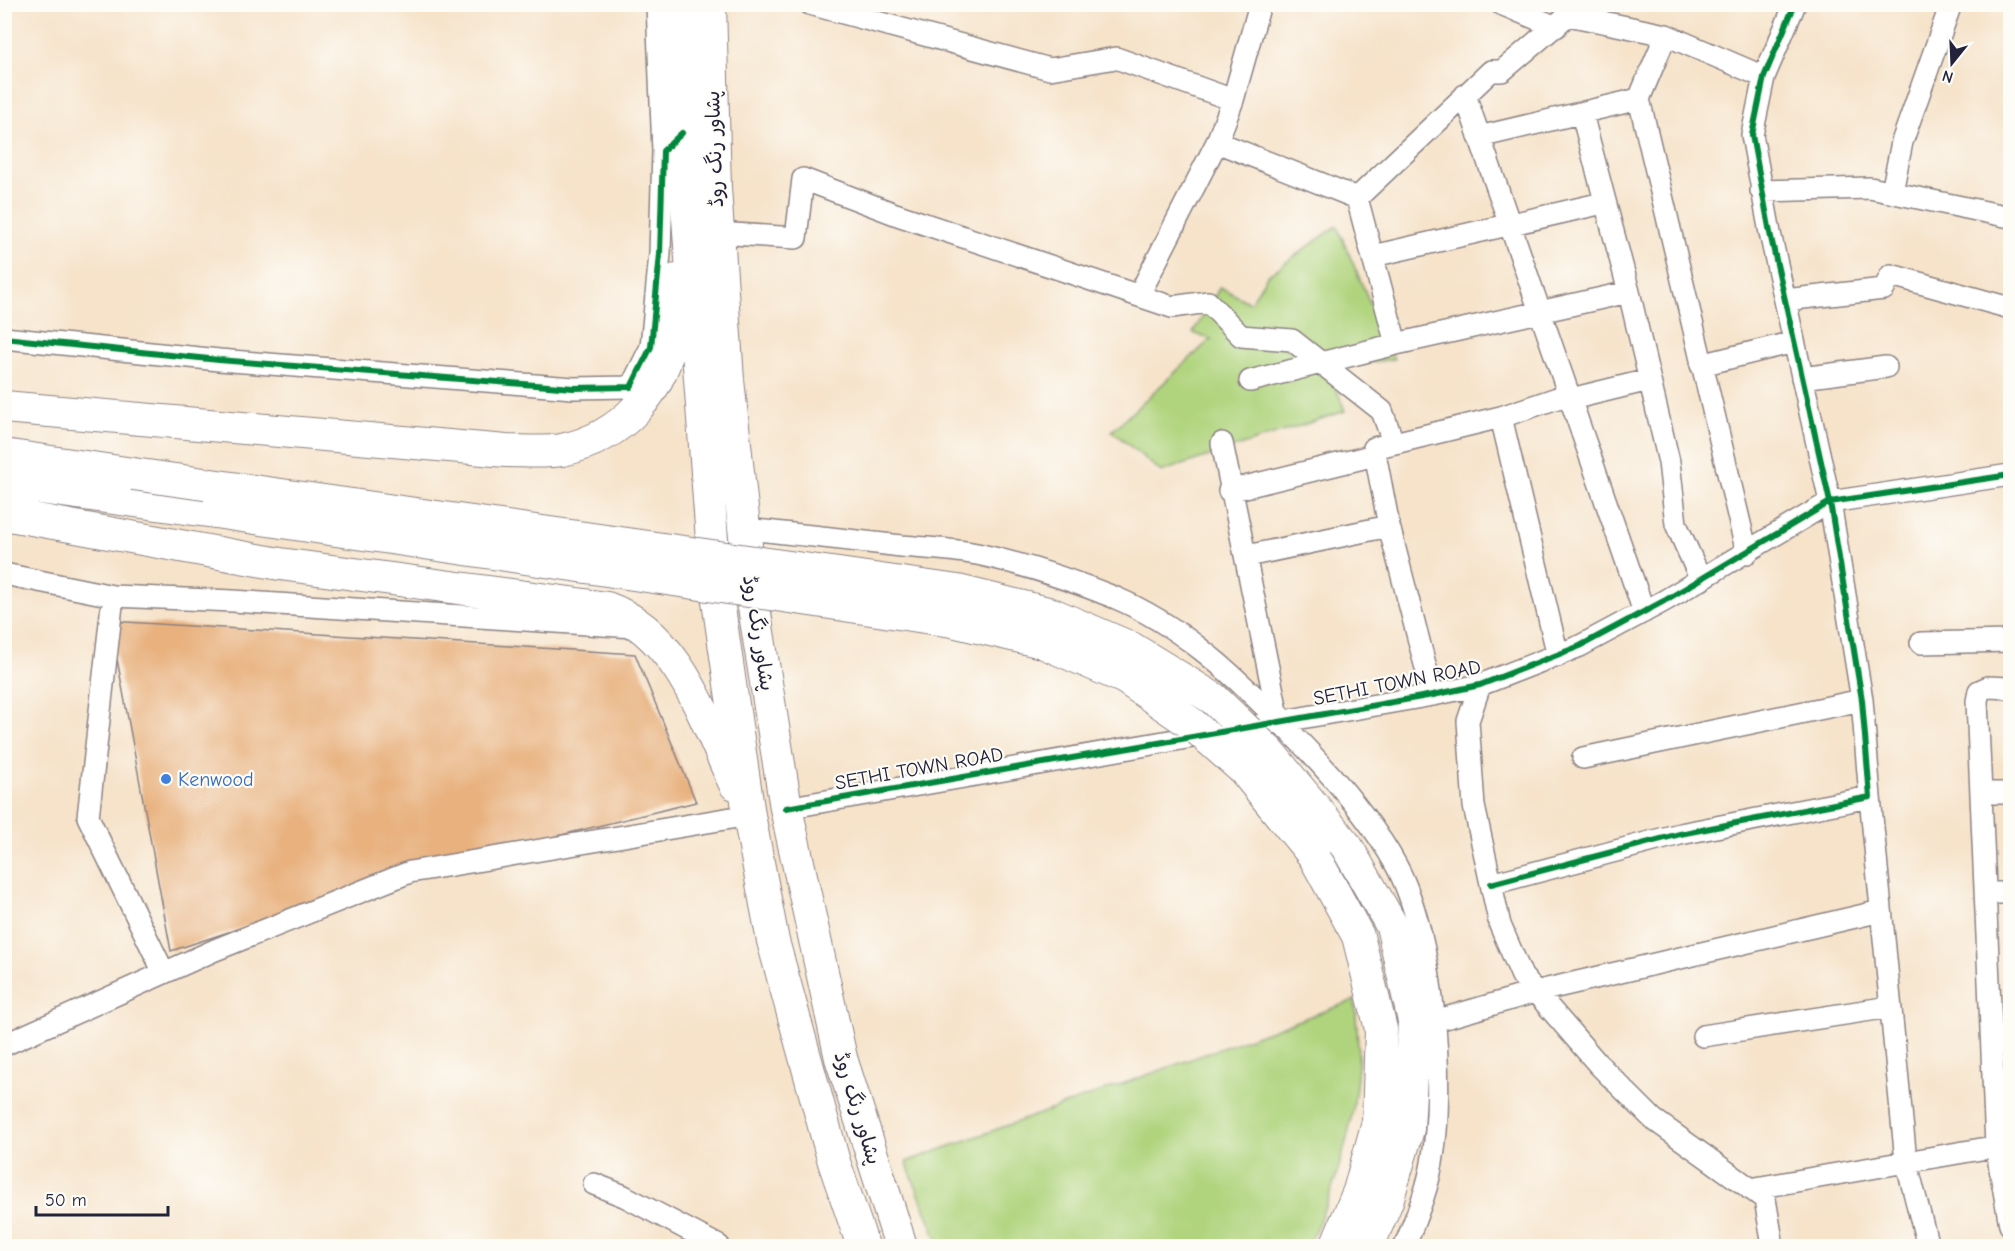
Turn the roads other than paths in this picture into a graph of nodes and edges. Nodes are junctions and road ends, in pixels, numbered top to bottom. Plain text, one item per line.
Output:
1 (657, 4) edge
2 (678, 4) edge
3 (710, 4) edge
4 (728, 4) edge
5 (810, 4) edge
6 (1260, 4) edge
7 (1502, 4) edge
8 (1795, 4) edge
9 (1951, 4) edge
10 (1567, 16) edge
11 (1666, 35) junction
12 (710, 36) junction
13 (1764, 77) junction
14 (1465, 95) junction
15 (1639, 99) junction
16 (1233, 100) junction
17 (1582, 114) junction
18 (1479, 137) junction
19 (673, 142) junction
20 (1217, 142) junction
21 (686, 191) junction
22 (1761, 191) junction
23 (1892, 192) junction
24 (1357, 198) junction
25 (1603, 203) junction
26 (2010, 217) edge
27 (1509, 226) junction
28 (718, 233) junction
29 (1373, 256) junction
30 (1629, 292) junction
31 (1139, 295) junction
32 (1785, 300) junction
33 (2010, 308) edge
34 (1539, 312) junction
35 (4, 338) edge
36 (1794, 342) junction
37 (1396, 344) junction
38 (1319, 363) junction
39 (1701, 365) junction
40 (1886, 367) dead end
41 (1802, 378) junction
42 (1649, 380) junction
43 (1250, 381) dead end
44 (1570, 396) junction
45 (4, 407) edge
46 (1501, 417) junction
47 (1393, 442) junction
48 (1222, 443) dead end
49 (4, 455) edge
50 (1375, 455) junction
51 (2010, 475) edge
52 (4, 483) edge
53 (1231, 490) junction
54 (1830, 502) junction
55 (4, 514) edge
56 (1389, 526) junction
57 (744, 529) junction
58 (1747, 553) junction
59 (1246, 556) junction
60 (4, 574) edge
61 (1701, 580) junction
62 (113, 596) junction
63 (1644, 612) junction
64 (644, 628) junction
65 (2010, 641) edge
66 (1921, 643) dead end
67 (1558, 656) junction
68 (1480, 684) junction
69 (2010, 688) edge
70 (1433, 695) junction
71 (1862, 700) junction
72 (1279, 720) junction
73 (1583, 758) dead end
74 (1983, 793) junction
75 (2010, 793) edge
76 (1870, 797) junction
77 (786, 808) junction
78 (749, 815) junction
79 (1491, 884) junction
80 (1986, 893) junction
81 (2010, 893) edge
82 (1881, 910) junction
83 (164, 973) junction
84 (1535, 992) junction
85 (1890, 1007) junction
86 (1435, 1021) junction
87 (1702, 1036) dead end
88 (4, 1045) edge
89 (2003, 1145) edge
90 (1906, 1161) junction
91 (594, 1184) dead end
92 (1750, 1189) junction
93 (2010, 1225) edge
94 (719, 1246) edge
95 (863, 1246) edge
96 (901, 1246) edge
97 (1336, 1246) edge
98 (1368, 1246) edge
99 (1405, 1246) edge
100 (1773, 1246) edge
101 (1928, 1246) edge

1 - 19 street
2 - 19 highway, پشاور رنگ روڈ
3 - 12 highway, پشاور رنگ روڈ
4 - 12 street
5 - 16 street
6 - 16 street
7 - 10 street
8 - 13 street
9 - 23 street
10 - 11 street
10 - 14 street
11 - 13 street
11 - 15 street
12 - 28 highway, پشاور رنگ روڈ
13 - 22 street
14 - 18 street
14 - 24 street
15 - 17 street
15 - 39 street
16 - 20 street
17 - 18 street
17 - 25 street
18 - 27 street
19 - 21 highway, پشاور رنگ روڈ
19 - 35 street
20 - 24 street
20 - 31 street
21 - 45 highway
21 - 78 highway, پشاور رنگ روڈ
22 - 23 street
22 - 32 street
23 - 26 street
24 - 29 street
25 - 27 street
25 - 30 street
27 - 29 street
27 - 34 street
28 - 31 street
28 - 57 highway, پشاور رنگ روڈ
29 - 37 street
30 - 34 street
30 - 42 street
31 - 38 street
32 - 33 street
32 - 36 street
34 - 37 street
34 - 44 street
36 - 39 street
36 - 41 street
37 - 38 street
38 - 43 street
38 - 47 street
39 - 58 street
40 - 41 street
41 - 54 street
42 - 44 street
42 - 61 street
44 - 46 street
44 - 63 street
46 - 47 street
46 - 67 street
47 - 50 street
48 - 53 street
49 - 98 highway, bridge
50 - 53 street
50 - 56 street
51 - 54 street, SETHI TOWN ROAD
52 - 97 highway, bridge
53 - 59 street
54 - 58 street, SETHI TOWN ROAD
54 - 71 street
55 - 64 highway
56 - 59 street
56 - 70 street
57 - 72 street
57 - 77 highway, پشاور رنگ روڈ
58 - 61 street, SETHI TOWN ROAD
59 - 72 street
60 - 62 street
61 - 63 street, SETHI TOWN ROAD
62 - 64 street
62 - 83 street
63 - 67 street, SETHI TOWN ROAD
64 - 78 highway
65 - 66 street
67 - 68 street, SETHI TOWN ROAD
68 - 70 street, SETHI TOWN ROAD
68 - 79 street
69 - 74 street
70 - 72 street, SETHI TOWN ROAD
71 - 73 street
71 - 76 street
72 - 77 street, SETHI TOWN ROAD
72 - 86 street
74 - 75 street
74 - 80 street
76 - 79 street
76 - 82 street
77 - 96 highway, پشاور رنگ روڈ
78 - 83 street
78 - 95 highway, پشاور رنگ روڈ
79 - 84 street
80 - 81 street
80 - 89 street
82 - 84 street
82 - 85 street
83 - 88 street
84 - 86 street
84 - 92 street
85 - 87 street
85 - 90 street
86 - 99 street
89 - 90 street
89 - 93 street
90 - 92 street
90 - 101 street
91 - 94 street
92 - 100 street

